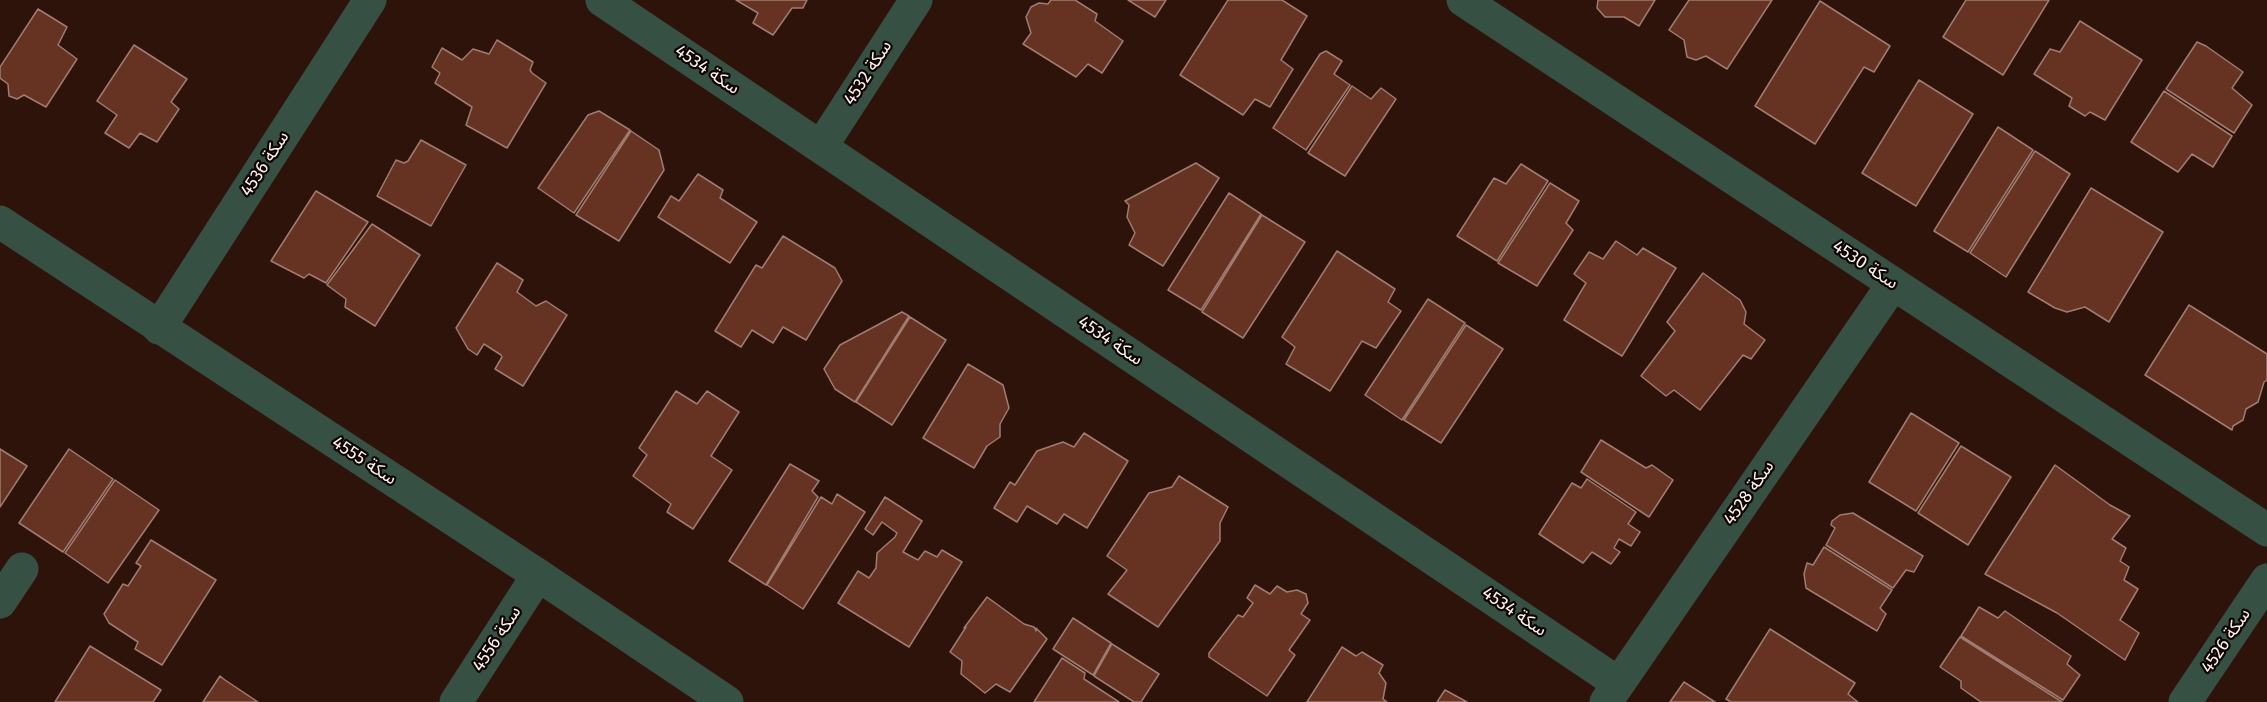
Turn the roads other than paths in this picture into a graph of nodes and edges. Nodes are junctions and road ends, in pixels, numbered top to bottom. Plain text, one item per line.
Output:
1 (370, 0) edge
2 (602, 0) edge
3 (916, 0) edge
4 (1463, 0) edge
5 (821, 147) junction
6 (0, 222) edge
7 (1893, 284) junction
8 (159, 328) junction
9 (2267, 530) edge
10 (22, 569) dead end
11 (538, 575) junction
12 (2267, 580) edge
13 (0, 602) edge
14 (1612, 692) edge
15 (456, 702) edge
16 (727, 702) edge
17 (2185, 702) edge

1 - 8 street, سكة 4536
2 - 5 street, سكة 4534
3 - 5 street, سكة 4532
4 - 7 street, سكة 4530
5 - 14 street, سكة 4534
6 - 8 street, سكة 4555
7 - 9 street, سكة 4530
7 - 14 street, سكة 4528
8 - 11 street, سكة 4555
10 - 13 street
11 - 15 street, سكة 4556
11 - 16 street, سكة 4555
12 - 17 street, سكة 4526

